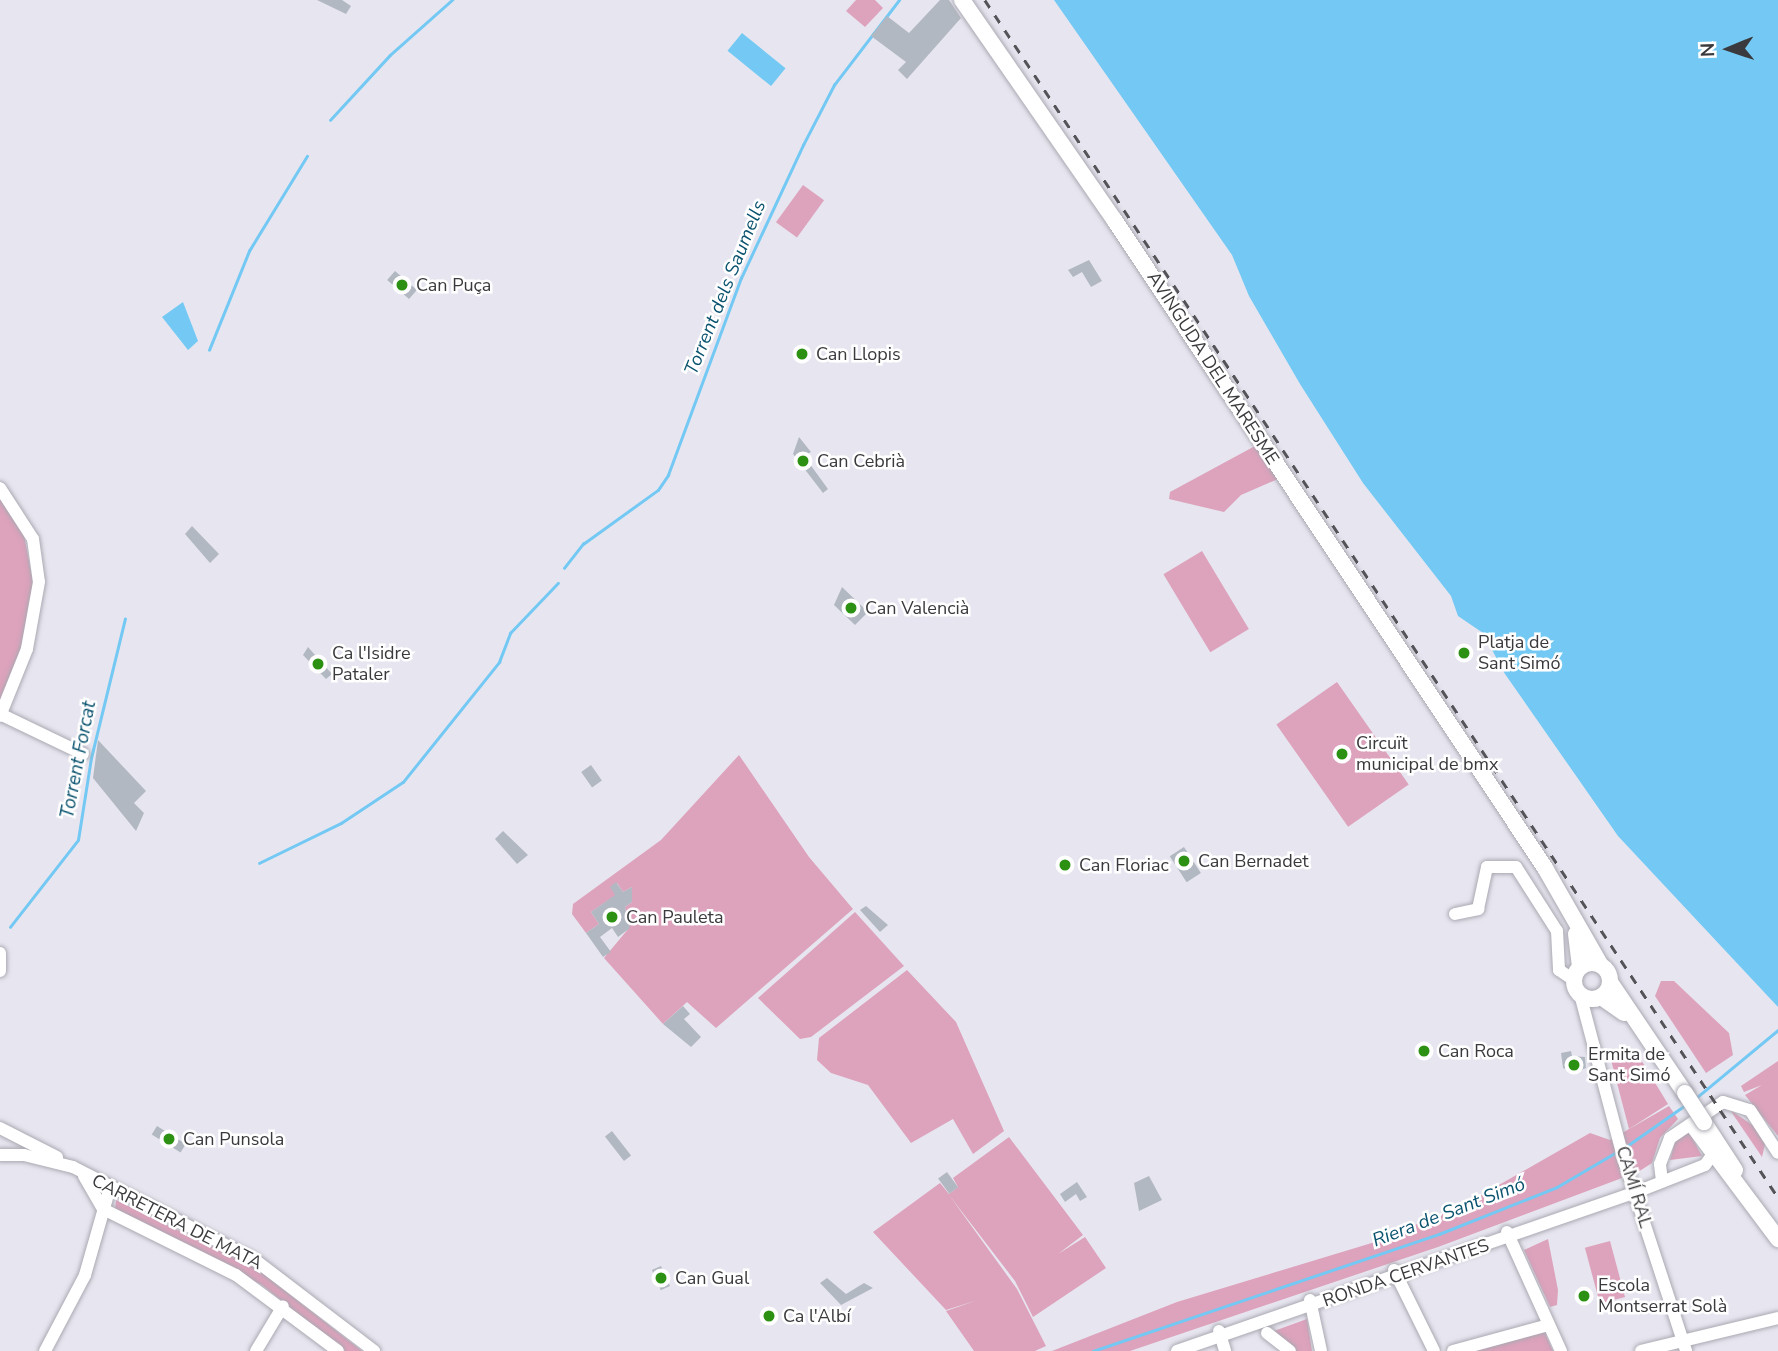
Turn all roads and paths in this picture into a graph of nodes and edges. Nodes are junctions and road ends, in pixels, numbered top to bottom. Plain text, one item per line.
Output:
1 (962, 0) edge
2 (0, 488) edge
3 (0, 714) edge
4 (1457, 741) junction
5 (83, 754) dead end
6 (1455, 914) dead end
7 (0, 953) edge
8 (1600, 964) junction
9 (0, 971) edge
10 (1610, 982) junction
11 (1586, 987) junction
12 (1681, 1096) junction
13 (1697, 1123) junction
14 (0, 1128) edge
15 (1778, 1153) edge
16 (0, 1155) edge
17 (1715, 1159) junction
18 (73, 1167) junction
19 (1662, 1181) junction
20 (110, 1187) junction
21 (1634, 1193) junction
22 (103, 1209) junction
23 (1766, 1210) junction
24 (1778, 1224) edge
25 (1508, 1234) junction
26 (1778, 1239) edge
27 (1395, 1273) junction
28 (1311, 1302) junction
29 (283, 1306) junction
30 (1778, 1318) edge
31 (1549, 1325) junction
32 (1219, 1333) junction
33 (1266, 1333) dead end
34 (1684, 1346) edge
35 (1175, 1349) edge
36 (45, 1351) edge
37 (256, 1351) edge
38 (338, 1351) edge
39 (374, 1351) edge
40 (1225, 1351) edge
41 (1290, 1351) edge
42 (1321, 1351) edge
43 (1434, 1351) edge
44 (1453, 1351) edge
45 (1561, 1351) edge
46 (1641, 1351) edge

1 - 4 main road, AVINGUDA DEL MARESME
2 - 3 street
3 - 5 street
4 - 8 main road, AVINGUDA DEL MARESME
4 - 11 main road, AVINGUDA DEL MARESME
6 - 11 street
7 - 9 street
8 - 10 main road, AVINGUDA DEL MARESME
8 - 11 main road
10 - 11 main road
10 - 12 main road, AVINGUDA DEL MARESME
11 - 12 main road
11 - 21 street, CAMÍ RAL
12 - 13 main road, bridge
13 - 15 street
13 - 17 main road
13 - 19 street
13 - 23 main road
14 - 18 street
16 - 18 street
17 - 19 street, RONDA CERVANTES
17 - 23 main road
17 - 26 main road
18 - 20 street, CARRETERA DE MATA
18 - 22 street, CARRETERA DE MATA
19 - 21 street, RONDA CERVANTES
20 - 22 street
20 - 39 street, CARRETERA DE MATA
21 - 25 street, RONDA CERVANTES
21 - 34 street, CAMÍ RAL
22 - 29 street, CARRETERA DE MATA
22 - 36 street
23 - 24 main road
25 - 27 street, RONDA CERVANTES
25 - 31 street
27 - 28 street, RONDA CERVANTES
27 - 43 street
28 - 32 street, RONDA CERVANTES
28 - 42 street
29 - 37 street
29 - 38 street, CARRETERA DE MATA
30 - 34 street
31 - 44 street
31 - 45 street
32 - 35 street, RONDA CERVANTES
32 - 40 street
33 - 41 street
34 - 46 street

